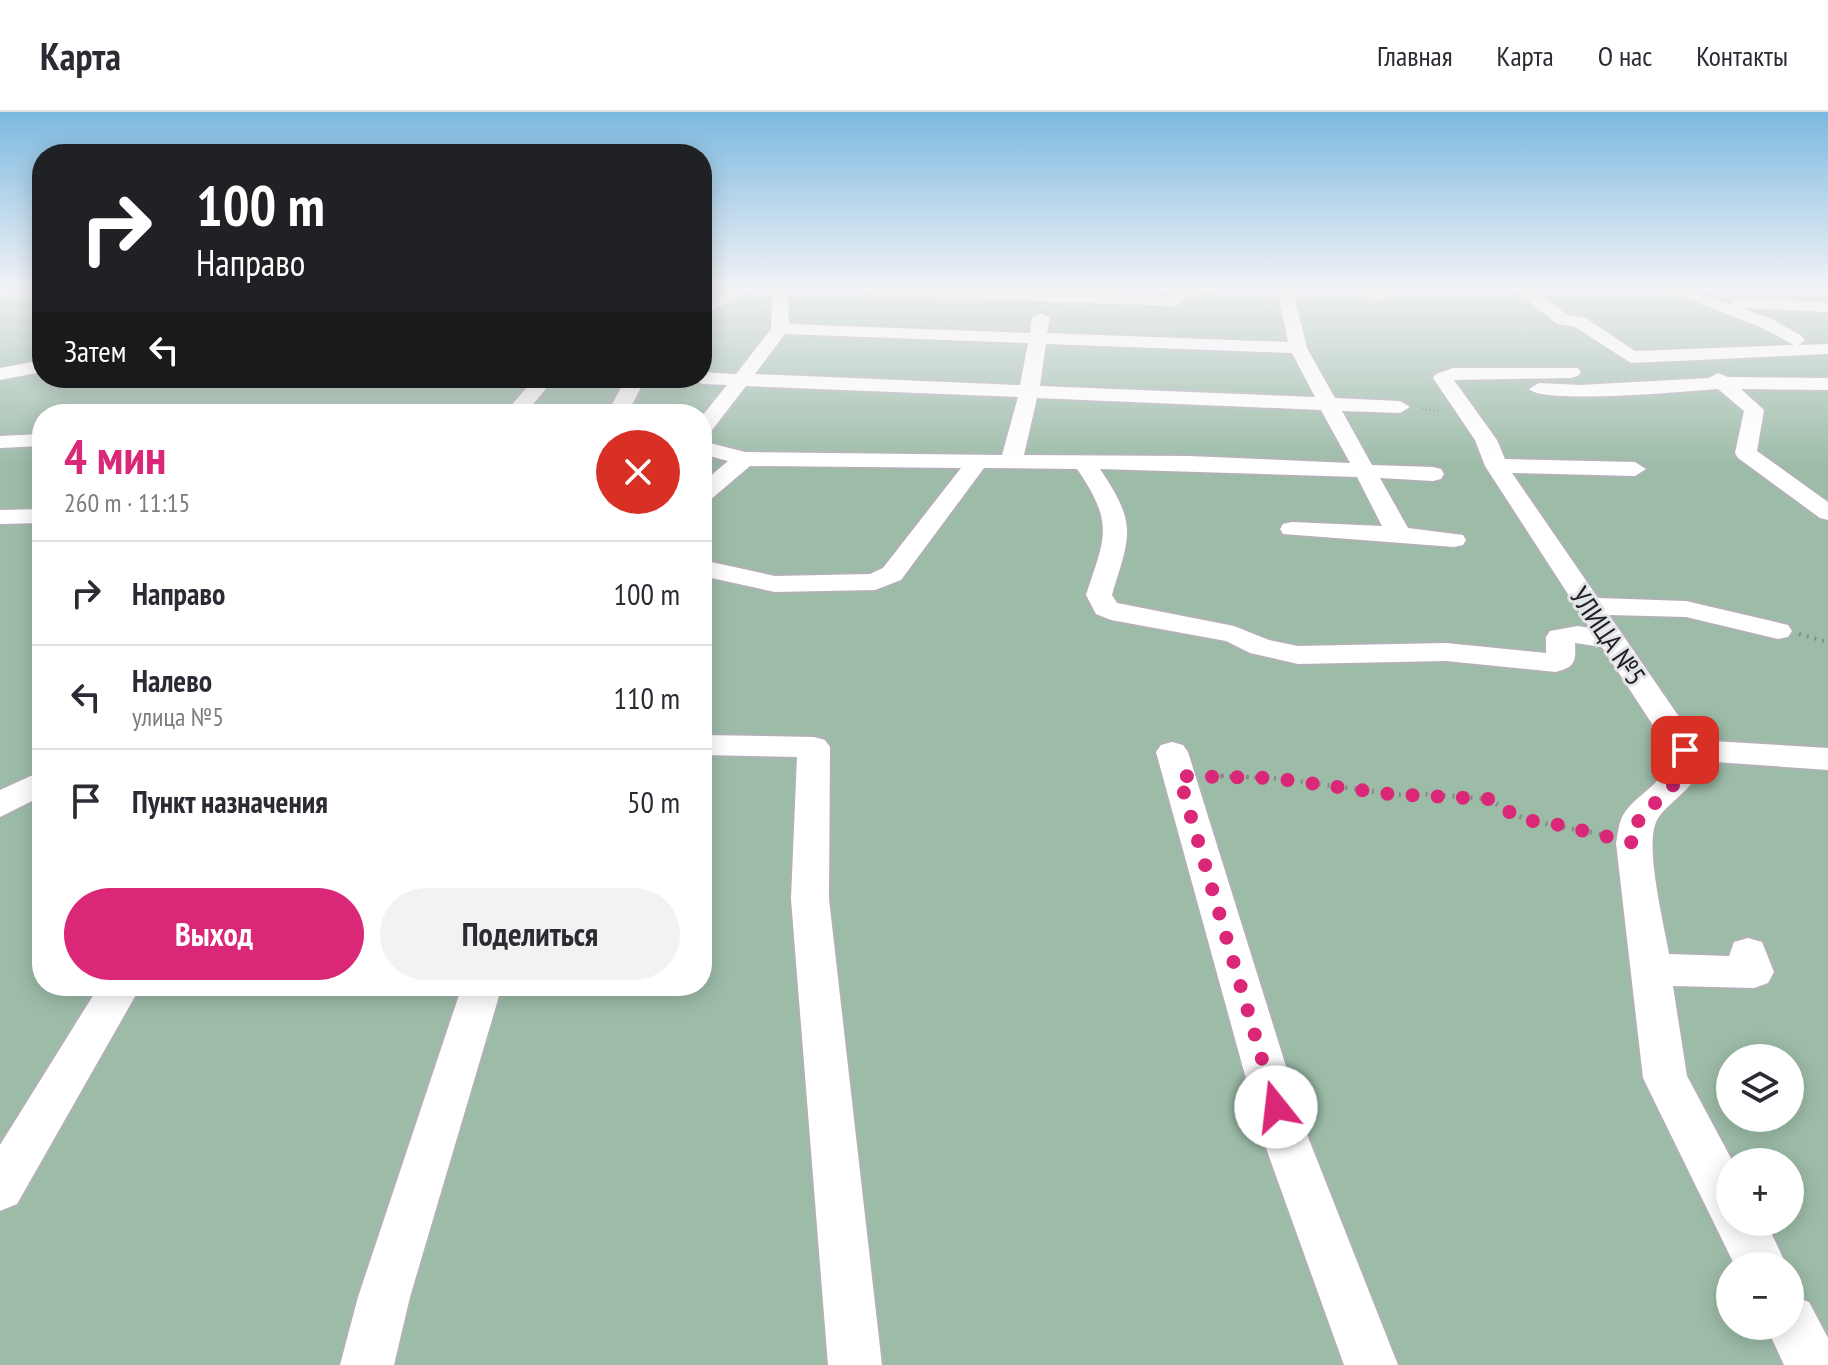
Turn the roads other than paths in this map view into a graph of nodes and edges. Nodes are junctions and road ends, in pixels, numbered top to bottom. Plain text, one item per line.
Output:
1 (764, 348) edge
2 (1036, 348) edge
3 (1298, 348) edge
4 (1619, 348) edge
5 (1828, 349) edge
6 (1683, 354) junction
7 (32, 368) edge
8 (1571, 372) dead end
9 (0, 374) edge
10 (712, 378) edge
11 (740, 378) junction
12 (1724, 383) junction
13 (1828, 384) edge
14 (1448, 386) junction
15 (536, 388) edge
16 (1029, 391) junction
17 (1326, 402) junction
18 (523, 404) edge
19 (1400, 407) road end
20 (712, 416) edge
21 (32, 440) edge
22 (0, 442) edge
23 (712, 450) edge
24 (744, 459) junction
25 (978, 460) junction
26 (1012, 460) junction
27 (1083, 461) junction
28 (1496, 466) junction
29 (1362, 469) junction
30 (1635, 469) dead end
31 (1433, 474) dead end
32 (712, 486) edge
33 (1828, 513) edge
34 (32, 516) edge
35 (0, 517) edge
36 (1292, 529) dead end
37 (1399, 534) junction
38 (1454, 540) dead end
39 (712, 570) edge
40 (1587, 606) junction
41 (1778, 631) dead end
42 (1610, 640) junction
43 (712, 745) edge
44 (1685, 750) junction
45 (1828, 759) edge
46 (1176, 764) road end
47 (32, 787) edge
48 (0, 805) edge
49 (1748, 953) dead end
50 (1652, 970) junction
51 (115, 996) edge
52 (479, 996) edge
53 (1716, 1177) edge
54 (0, 1188) edge
55 (1800, 1340) edge
56 (367, 1365) edge
57 (855, 1365) edge
58 (1371, 1365) edge
59 (1813, 1365) edge

1 - 11 street
2 - 16 street
3 - 17 street
4 - 6 street
5 - 6 street
6 - 12 street
7 - 9 street
8 - 14 street
10 - 11 street
11 - 16 street
11 - 20 street
12 - 13 street
12 - 14 street
12 - 33 street
14 - 28 street, УЛИЦА №5
15 - 18 street
16 - 17 street
16 - 26 street
17 - 19 street
17 - 29 street
21 - 22 street
23 - 24 street
24 - 25 street
24 - 32 street
25 - 26 street
25 - 39 street
26 - 27 street
27 - 29 street
27 - 42 street
28 - 30 street
28 - 40 street, УЛИЦА №5
29 - 31 street
29 - 37 street
34 - 35 street
36 - 37 street
37 - 38 street
40 - 41 street
40 - 42 street, УЛИЦА №5
42 - 44 street, УЛИЦА №5
43 - 57 street
44 - 45 street
44 - 50 street
46 - 58 street
47 - 48 street
49 - 50 street
50 - 53 street
51 - 54 street
52 - 56 street
55 - 59 street

